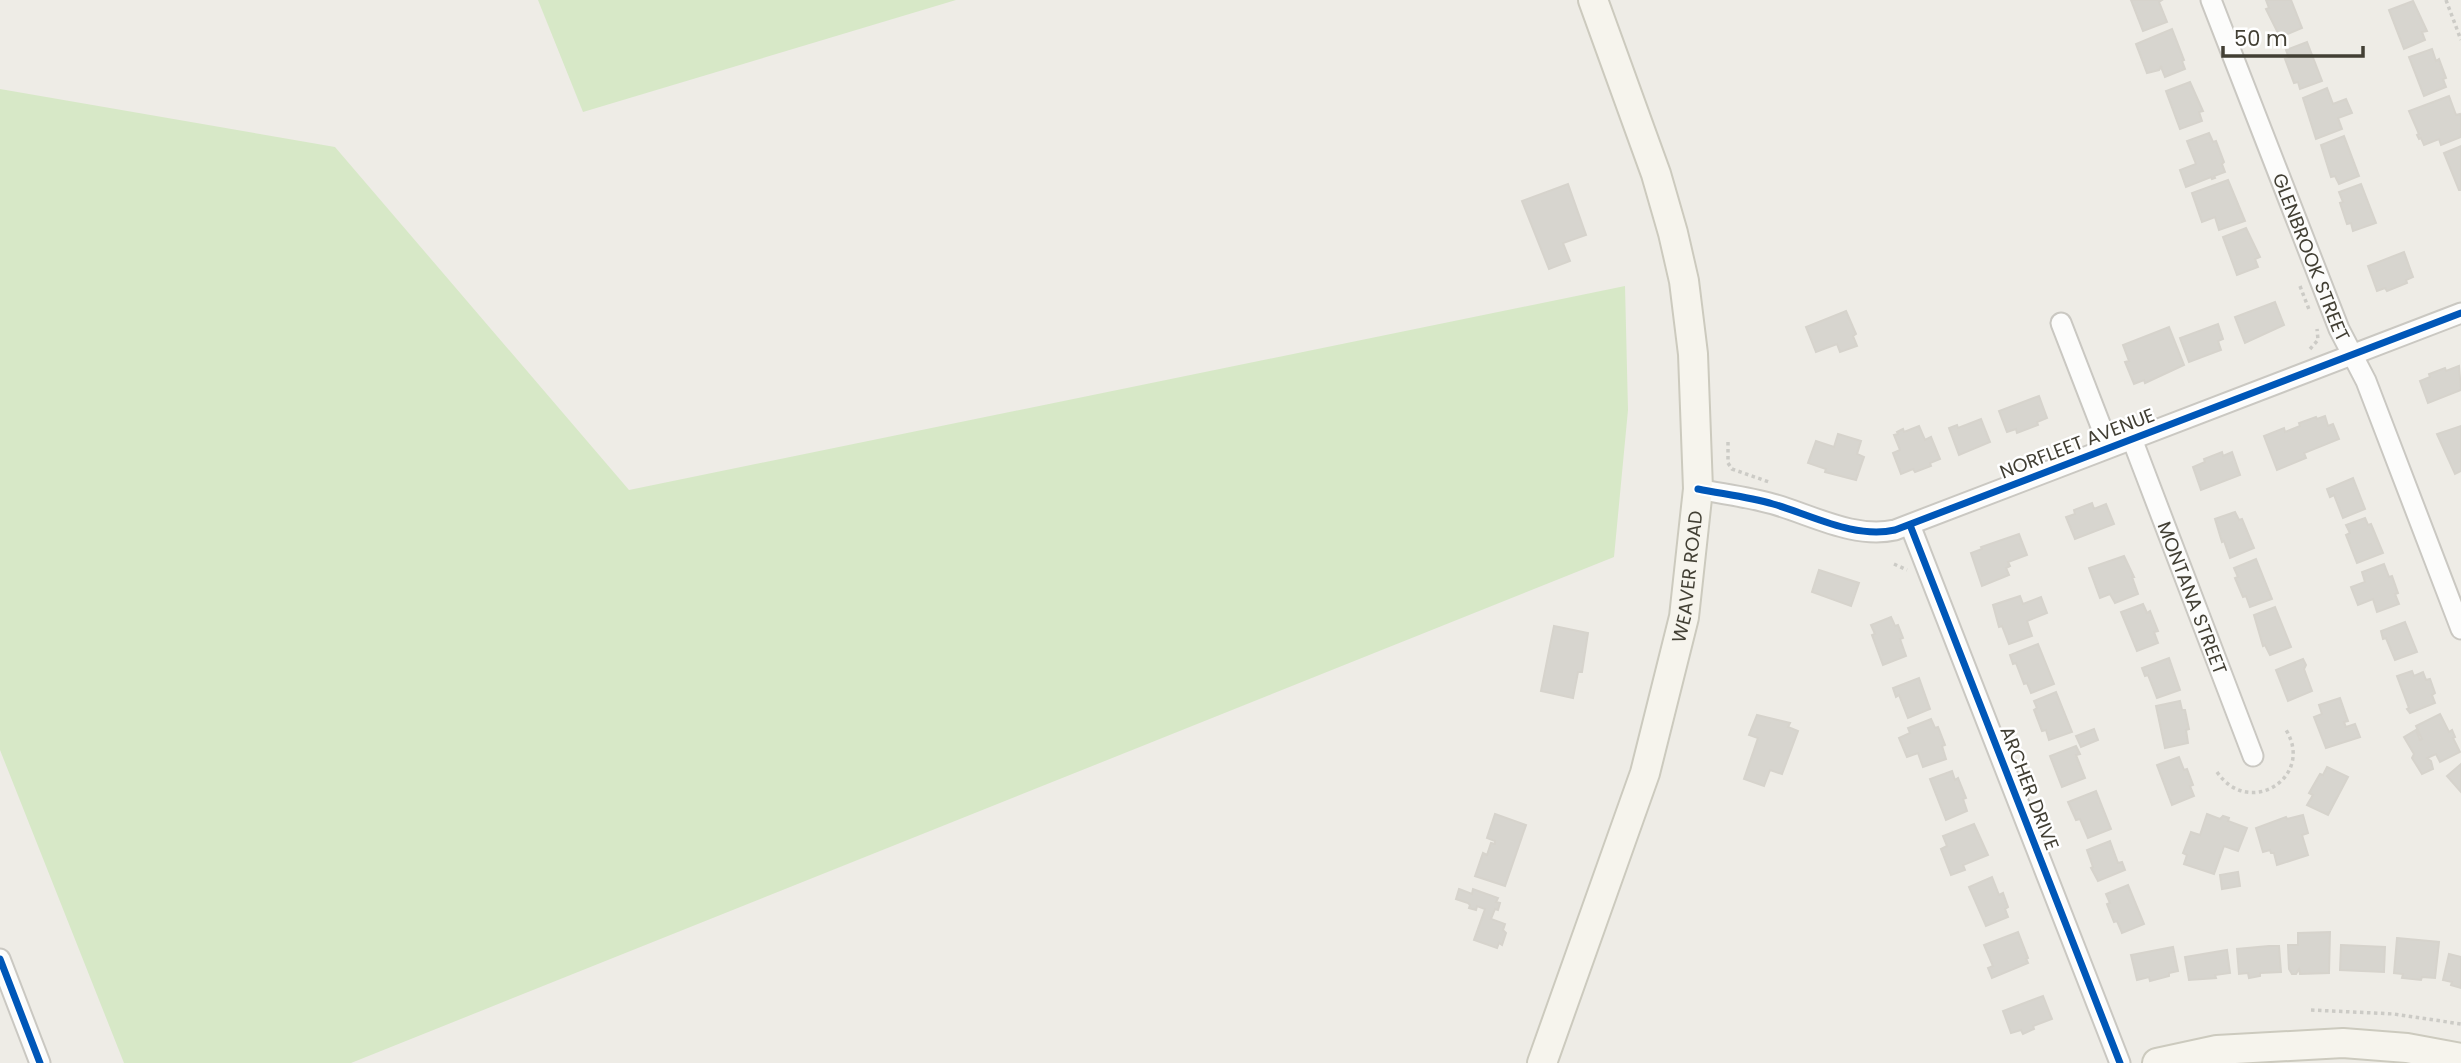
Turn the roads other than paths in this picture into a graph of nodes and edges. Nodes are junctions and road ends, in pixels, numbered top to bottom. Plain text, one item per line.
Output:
1 (1593, 0) edge
2 (2211, 0) edge
3 (2461, 313) edge
4 (2061, 323) dead end
5 (2352, 354) junction
6 (2132, 439) junction
7 (2109, 447) junction
8 (1698, 489) junction
9 (1910, 525) junction
10 (2461, 629) edge
11 (2253, 756) dead end
12 (0, 959) edge
13 (2461, 1058) edge
14 (40, 1063) edge
15 (1542, 1063) edge
16 (2120, 1063) edge
17 (2157, 1063) edge

1 - 8 main road, WEAVER ROAD
2 - 5 street, GLENBROOK STREET
3 - 5 street, NORFLEET AVENUE
4 - 7 street
5 - 6 street, NORFLEET AVENUE
5 - 10 street, GLENBROOK STREET
6 - 7 street, NORFLEET AVENUE
6 - 11 street, MONTANA STREET
7 - 9 street, NORFLEET AVENUE
8 - 9 street, NORFLEET AVENUE
8 - 15 main road, WEAVER ROAD
9 - 16 street, ARCHER DRIVE
12 - 14 street
13 - 17 main road

